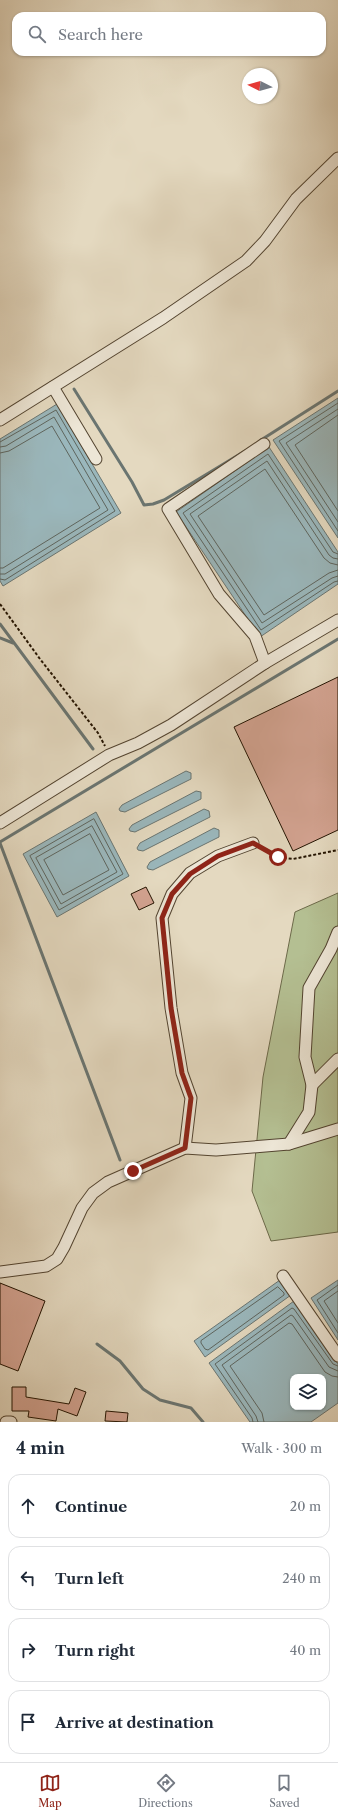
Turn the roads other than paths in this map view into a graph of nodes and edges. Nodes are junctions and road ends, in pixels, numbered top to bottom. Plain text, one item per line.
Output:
1 (338, 158) edge
2 (53, 388) junction
3 (0, 420) edge
4 (264, 444) dead end
5 (96, 459) dead end
6 (338, 620) edge
7 (265, 663) junction
8 (0, 823) edge
9 (253, 843) road end
10 (338, 932) edge
11 (338, 1059) edge
12 (312, 1085) junction
13 (338, 1129) edge
14 (289, 1144) junction
15 (185, 1148) junction
16 (0, 1272) edge
17 (283, 1276) dead end
18 (338, 1356) edge
19 (6, 1422) edge
20 (11, 1422) edge

1 - 2 street
2 - 3 street
2 - 5 street
4 - 7 street
6 - 7 street
7 - 8 street
9 - 15 street
10 - 12 street
11 - 12 street
12 - 14 street
13 - 14 street
14 - 15 street
15 - 16 street
17 - 18 street
19 - 20 street

